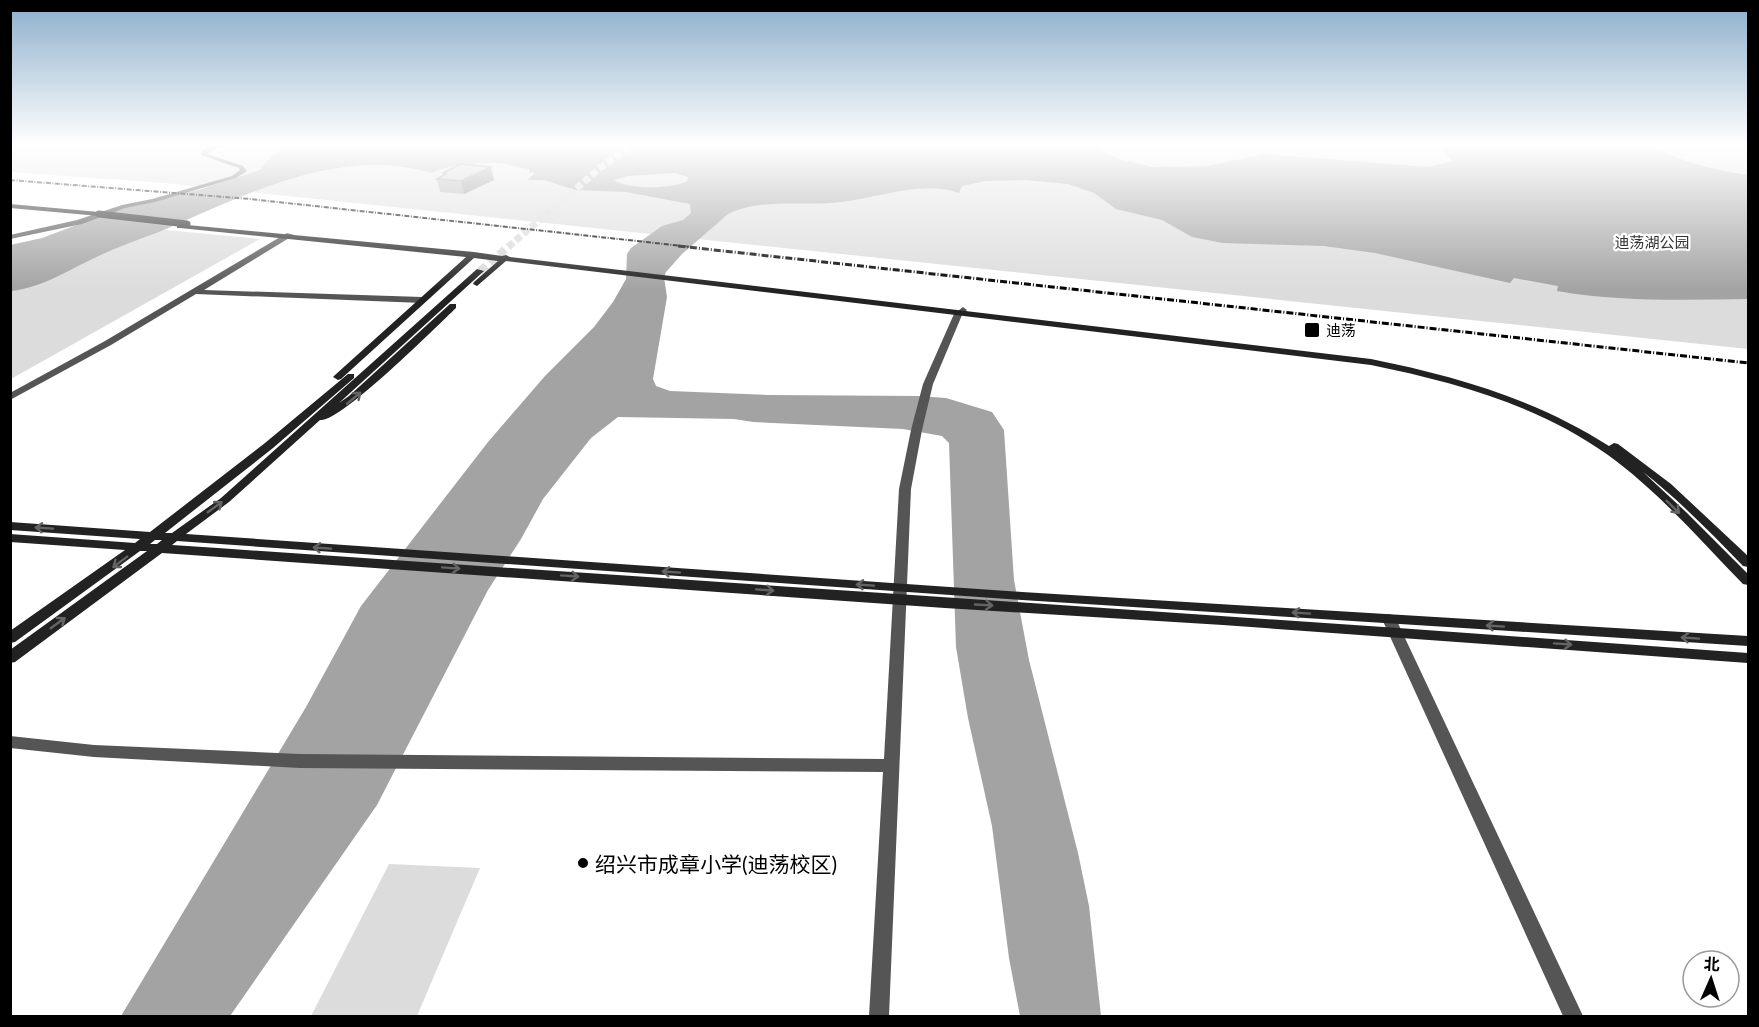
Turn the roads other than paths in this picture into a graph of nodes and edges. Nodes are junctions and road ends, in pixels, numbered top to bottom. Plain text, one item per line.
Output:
1 (177, 194) edge
2 (10, 207) edge
3 (287, 236) junction
4 (10, 237) edge
5 (473, 254) junction
6 (504, 258) junction
7 (195, 292) junction
8 (422, 300) junction
9 (961, 312) junction
10 (10, 397) edge
11 (305, 429) junction
12 (277, 440) junction
13 (10, 526) edge
14 (174, 537) junction
15 (10, 538) edge
16 (157, 542) junction
17 (140, 546) junction
18 (376, 557) junction
19 (1749, 563) edge
20 (1749, 581) edge
21 (901, 593) junction
22 (1392, 626) junction
23 (10, 639) edge
24 (1749, 641) edge
25 (10, 658) edge
26 (1749, 658) edge
27 (10, 742) edge
28 (891, 765) junction
29 (879, 1017) edge
30 (1573, 1017) edge

1 - 4 street
2 - 3 main road, bridge
3 - 5 main road
3 - 7 street
5 - 6 main road
5 - 8 main road
6 - 9 main road
11 -> 6 main road
7 - 8 street
7 - 10 street
8 - 12 main road
9 - 19 main road
9 -> 20 main road
9 - 21 street
11 - 12 main road
14 -> 11 main road
12 - 16 main road
16 -> 13 main road
14 - 16 main road
18 -> 14 main road
15 - 17 main road
16 - 17 main road
16 - 18 main road
25 -> 16 main road
17 -> 23 main road
18 - 21 main road
21 - 22 main road
21 - 28 street
24 -> 22 main road
22 -> 26 main road
22 - 30 street
27 - 28 street
28 - 29 street

